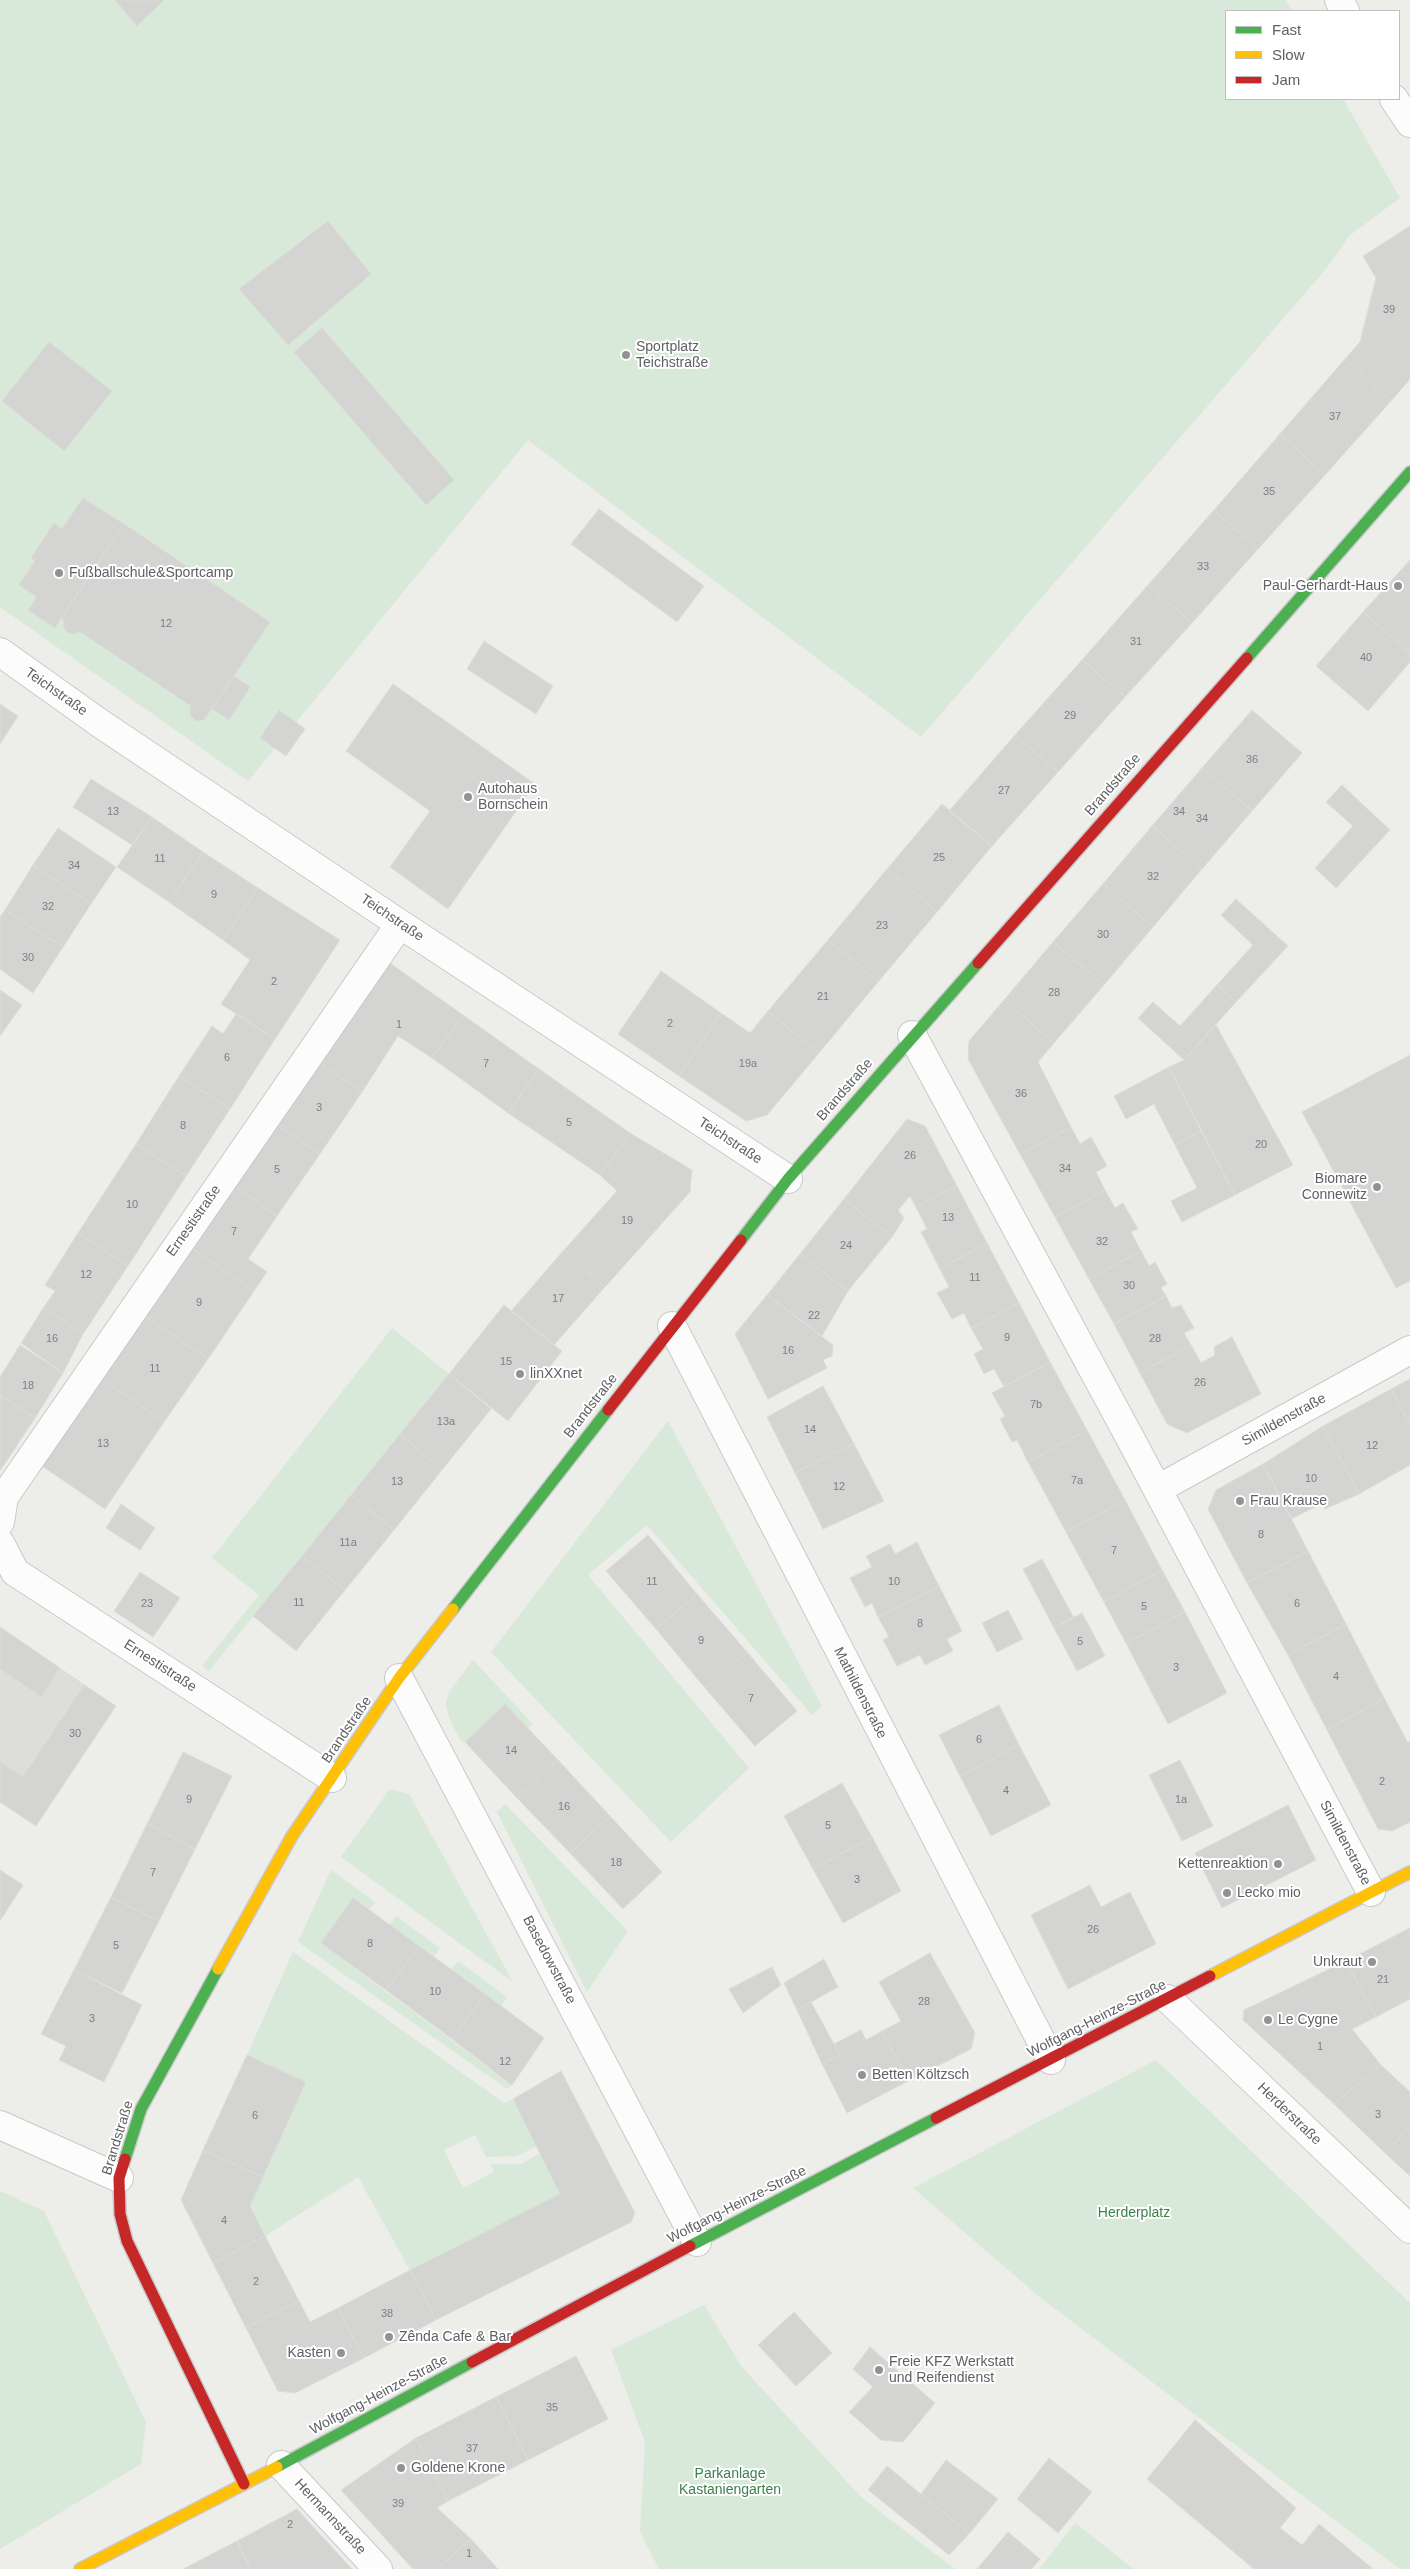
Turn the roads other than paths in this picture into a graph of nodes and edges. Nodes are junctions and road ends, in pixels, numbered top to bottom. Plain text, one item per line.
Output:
1 (1395, 100) edge
2 (1410, 123) edge
3 (1410, 472) edge
4 (0, 652) edge
5 (400, 924) junction
6 (912, 1035) junction
7 (788, 1179) junction
8 (672, 1326) junction
9 (1410, 1350) edge
10 (1158, 1490) junction
11 (0, 1522) edge
12 (0, 1543) edge
13 (400, 1678) junction
14 (332, 1778) junction
15 (1410, 1872) edge
16 (1371, 1892) junction
17 (1168, 1999) junction
18 (1051, 2060) junction
19 (0, 2125) edge
20 (119, 2178) junction
21 (1410, 2229) edge
22 (698, 2242) junction
23 (281, 2465) junction
24 (244, 2484) junction
25 (80, 2569) edge
26 (378, 2569) edge

1 - 2 street
3 - 6 street, Brandstraße
4 - 5 street, Teichstraße
5 - 7 street, Teichstraße
5 - 11 street, Ernestistraße
6 - 7 street, Brandstraße
6 - 10 street, Simildenstraße
7 - 8 street, Brandstraße
8 - 13 street, Brandstraße
8 - 18 street, Mathildenstraße
9 - 10 street, Simildenstraße
10 - 16 street, Simildenstraße
12 - 14 street, Ernestistraße
13 - 14 street, Brandstraße
13 - 22 street, Basedowstraße
14 - 20 street, Brandstraße
15 - 16 street, Wolfgang-Heinze-Straße
16 - 17 street, Wolfgang-Heinze-Straße
17 - 18 street, Wolfgang-Heinze-Straße
17 - 21 street, Herderstraße
18 - 22 street, Wolfgang-Heinze-Straße
19 - 20 street
20 - 24 street, Brandstraße
22 - 23 street, Wolfgang-Heinze-Straße
23 - 24 street, Wolfgang-Heinze-Straße
23 - 26 street, Hermannstraße
24 - 25 street, Wolfgang-Heinze-Straße

